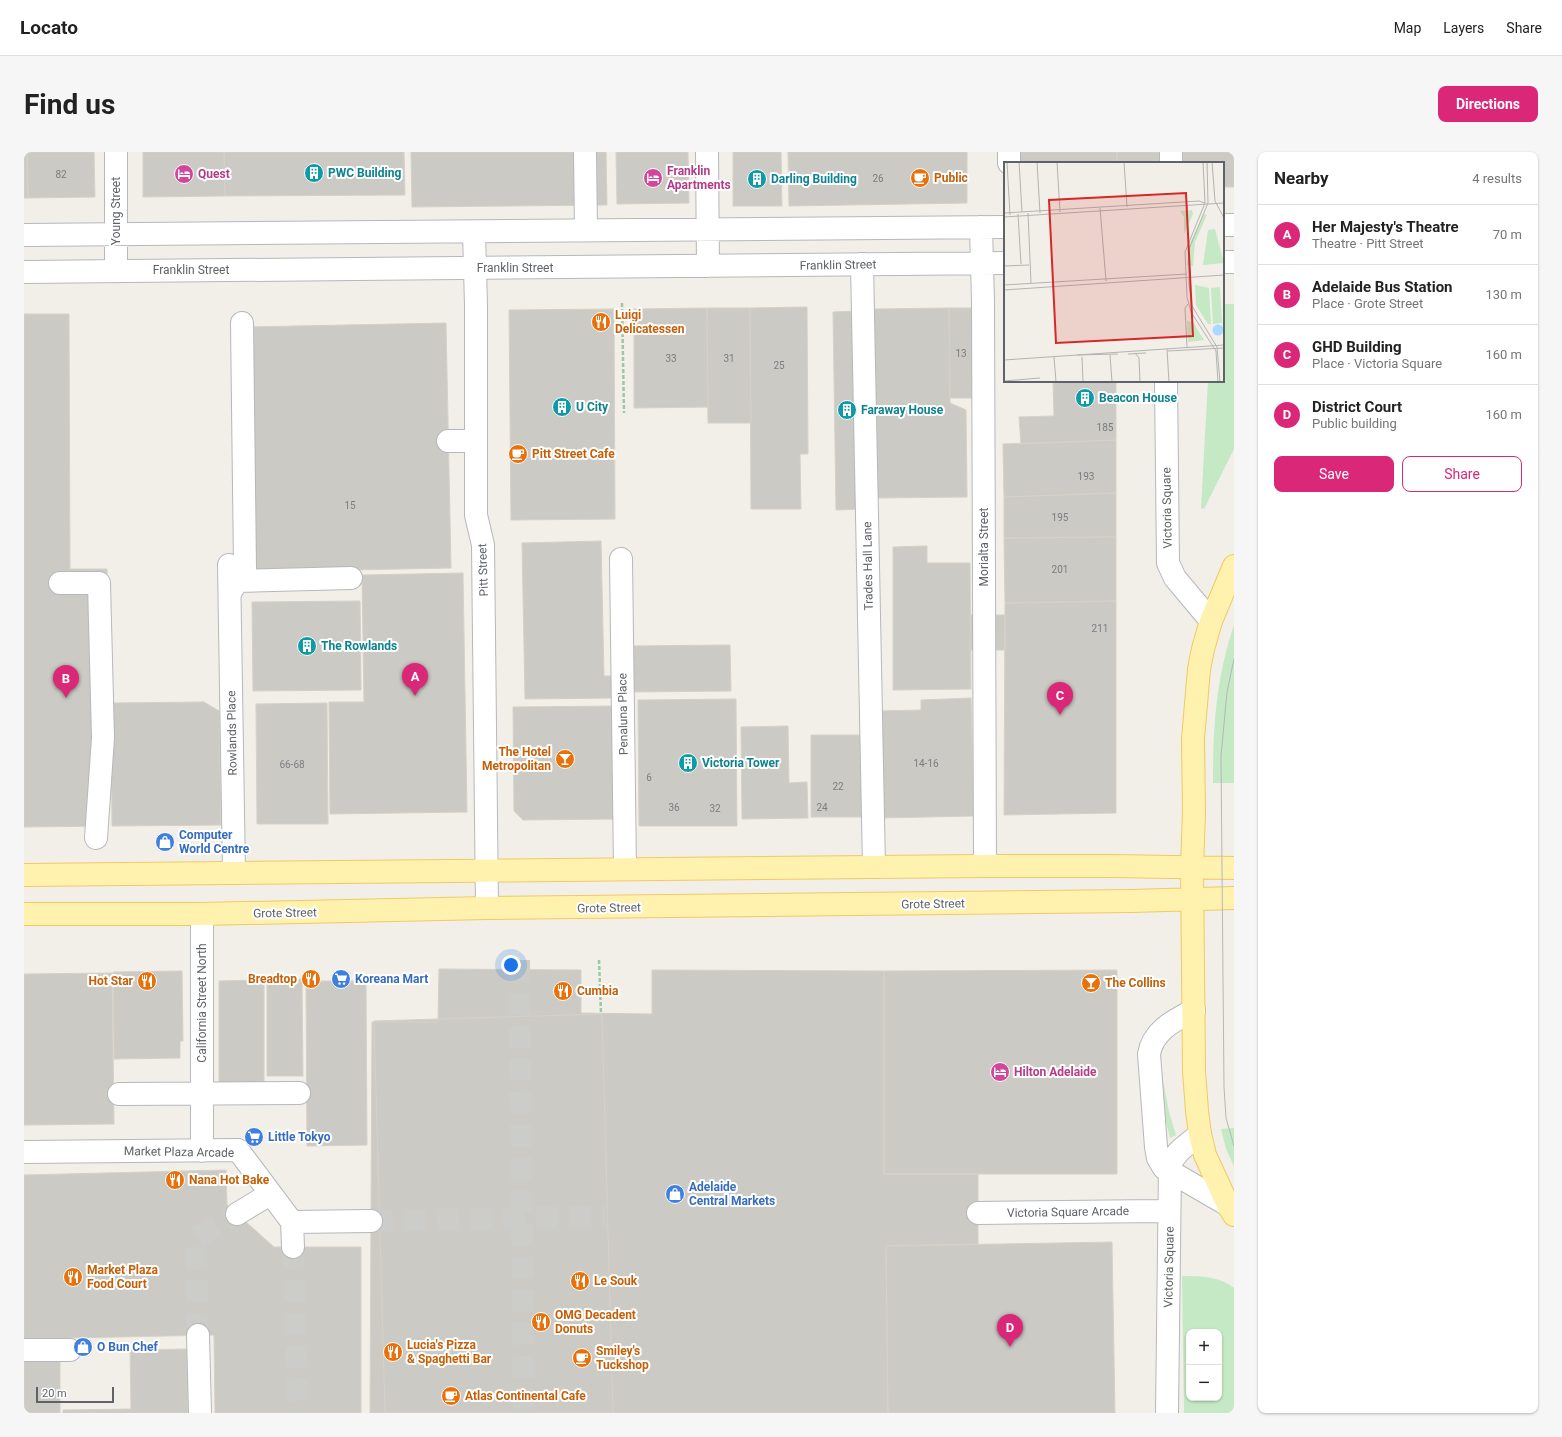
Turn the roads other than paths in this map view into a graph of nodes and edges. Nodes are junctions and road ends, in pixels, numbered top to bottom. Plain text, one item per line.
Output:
1 (116, 152) edge
2 (585, 152) edge
3 (707, 152) edge
4 (981, 227) junction
5 (1004, 227) edge
6 (708, 229) junction
7 (586, 230) junction
8 (474, 232) junction
9 (116, 234) junction
10 (24, 235) edge
11 (982, 263) junction
12 (862, 264) junction
13 (1004, 264) edge
14 (708, 266) junction
15 (475, 268) junction
16 (116, 271) junction
17 (24, 272) edge
18 (242, 323) dead end
19 (1166, 382) edge
20 (448, 441) dead end
21 (476, 441) junction
22 (622, 559) dead end
23 (1234, 566) edge
24 (351, 578) dead end
25 (232, 580) junction
26 (60, 583) dead end
27 (1211, 621) junction
28 (96, 838) dead end
29 (986, 866) junction
30 (874, 867) junction
31 (1192, 867) junction
32 (1234, 868) edge
33 (625, 869) junction
34 (485, 871) junction
35 (234, 873) junction
36 (24, 875) edge
37 (1234, 898) edge
38 (1193, 900) junction
39 (487, 908) junction
40 (1234, 909) edge
41 (24, 914) edge
42 (202, 914) junction
43 (1194, 1010) junction
44 (201, 1093) junction
45 (299, 1093) dead end
46 (119, 1094) dead end
47 (1200, 1134) junction
48 (202, 1151) junction
49 (24, 1152) edge
50 (1170, 1172) junction
51 (270, 1194) junction
52 (1231, 1210) edge
53 (1159, 1211) dead end
54 (978, 1213) dead end
55 (237, 1214) tunnel mouth
56 (371, 1221) tunnel mouth
57 (292, 1222) junction
58 (293, 1247) tunnel mouth
59 (198, 1340) tunnel mouth
60 (24, 1350) edge
61 (70, 1350) dead end
62 (200, 1413) edge
63 (1167, 1413) edge

1 - 9 street, Young Street
2 - 7 street
3 - 6 street
4 - 5 street
4 - 6 street
4 - 11 street, Morialta Street
6 - 7 street
6 - 14 street
7 - 8 street
8 - 9 street
8 - 15 street, Pitt Street
9 - 10 street
9 - 16 street, Young Street
11 - 12 street, Franklin Street
11 - 13 street, Franklin Street
11 - 29 street, Morialta Street
12 - 14 street, Franklin Street
12 - 30 street, Trades Hall Lane
14 - 15 street, Franklin Street
15 - 16 street, Franklin Street
15 - 21 street, Pitt Street
16 - 17 street, Franklin Street
18 - 25 street
19 - 27 street, Victoria Square
20 - 21 street
21 - 34 street, Pitt Street
22 - 33 street, Penaluna Place
23 - 27 main road
24 - 25 street
25 - 35 street, Rowlands Place
26 - 28 street
27 - 31 main road
29 - 30 main road
29 - 31 main road
30 - 33 main road
31 - 32 main road
31 - 38 main road
33 - 34 main road
34 - 35 main road
34 - 39 street, Pitt Street
35 - 36 main road
37 - 38 main road
38 - 39 main road, Grote Street
38 - 40 street
38 - 43 main road
39 - 42 main road, Grote Street
41 - 42 main road, Grote Street
42 - 44 street, California Street North
43 - 47 main road
43 - 50 street
44 - 45 street
44 - 46 street
44 - 48 street, California Street North
47 - 50 street, Victoria Square
47 - 52 main road
48 - 49 street, Market Plaza Arcade
48 - 51 street, Market Plaza Arcade
50 - 52 street
50 - 63 street, Victoria Square
51 - 55 street
51 - 57 street, Market Plaza Arcade
53 - 54 street, Victoria Square Arcade
56 - 57 street
57 - 58 street
59 - 62 street
60 - 61 street

